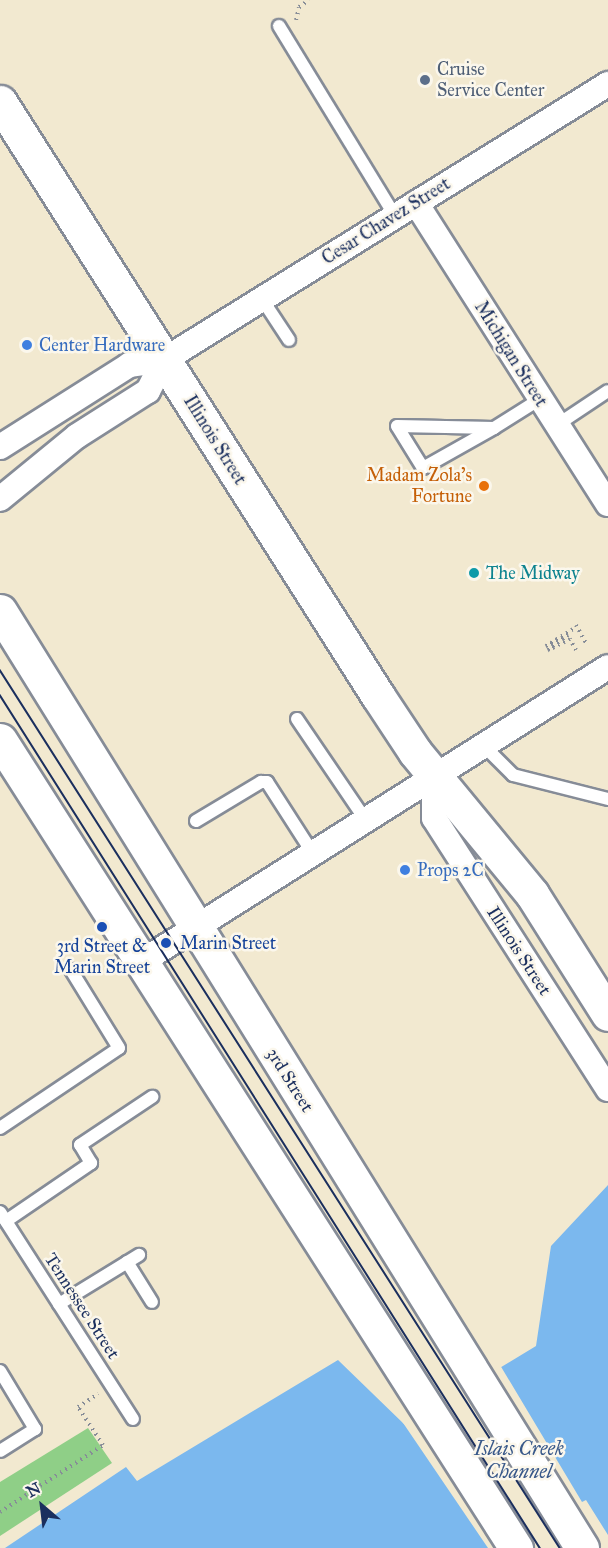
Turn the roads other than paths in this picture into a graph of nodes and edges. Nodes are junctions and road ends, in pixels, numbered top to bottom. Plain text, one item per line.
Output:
1 (279, 26) dead end
2 (608, 84) edge
3 (0, 102) edge
4 (416, 203) junction
5 (395, 216) junction
6 (262, 299) junction
7 (288, 340) dead end
8 (164, 360) junction
9 (608, 391) edge
10 (540, 399) junction
11 (556, 424) junction
12 (494, 428) junction
13 (0, 447) edge
14 (0, 499) edge
15 (608, 504) edge
16 (0, 611) edge
17 (608, 667) edge
18 (297, 719) dead end
19 (0, 740) edge
20 (483, 744) junction
21 (434, 775) junction
22 (608, 800) edge
23 (365, 819) junction
24 (196, 821) dead end
25 (312, 852) junction
26 (195, 927) junction
27 (141, 962) junction
28 (71, 970) dead end
29 (608, 1014) edge
30 (608, 1089) edge
31 (152, 1097) dead end
32 (0, 1128) edge
33 (3, 1216) edge
34 (139, 1255) dead end
35 (127, 1262) junction
36 (152, 1302) dead end
37 (59, 1305) junction
38 (0, 1371) edge
39 (133, 1419) dead end
40 (0, 1451) edge
41 (516, 1548) edge
42 (582, 1548) edge

1 - 5 lane
2 - 4 street, Cesar Chavez Street
3 - 8 main road, Illinois Street
4 - 5 street, Cesar Chavez Street
4 - 10 street, Michigan Street
5 - 6 street, Cesar Chavez Street
6 - 7 lane
6 - 8 street, Cesar Chavez Street
8 - 13 street, Cesar Chavez Street
8 - 14 street
8 - 21 main road, Illinois Street
9 - 11 lane
10 - 11 street, Michigan Street
10 - 12 lane
11 - 15 street, Michigan Street
12 - 12 lane
16 - 26 main road, 3rd Street
17 - 20 street
18 - 23 lane
19 - 27 main road
20 - 21 street
20 - 22 lane
21 - 23 street
21 - 29 main road, Illinois Street
21 - 30 street, Illinois Street
23 - 25 street
24 - 25 lane
25 - 26 street
26 - 27 street
26 - 42 main road, 3rd Street
27 - 41 main road
28 - 32 lane
31 - 33 lane
33 - 37 lane, Tennessee Street
34 - 35 lane
35 - 36 lane
35 - 37 lane
37 - 39 lane, Tennessee Street
38 - 40 lane

